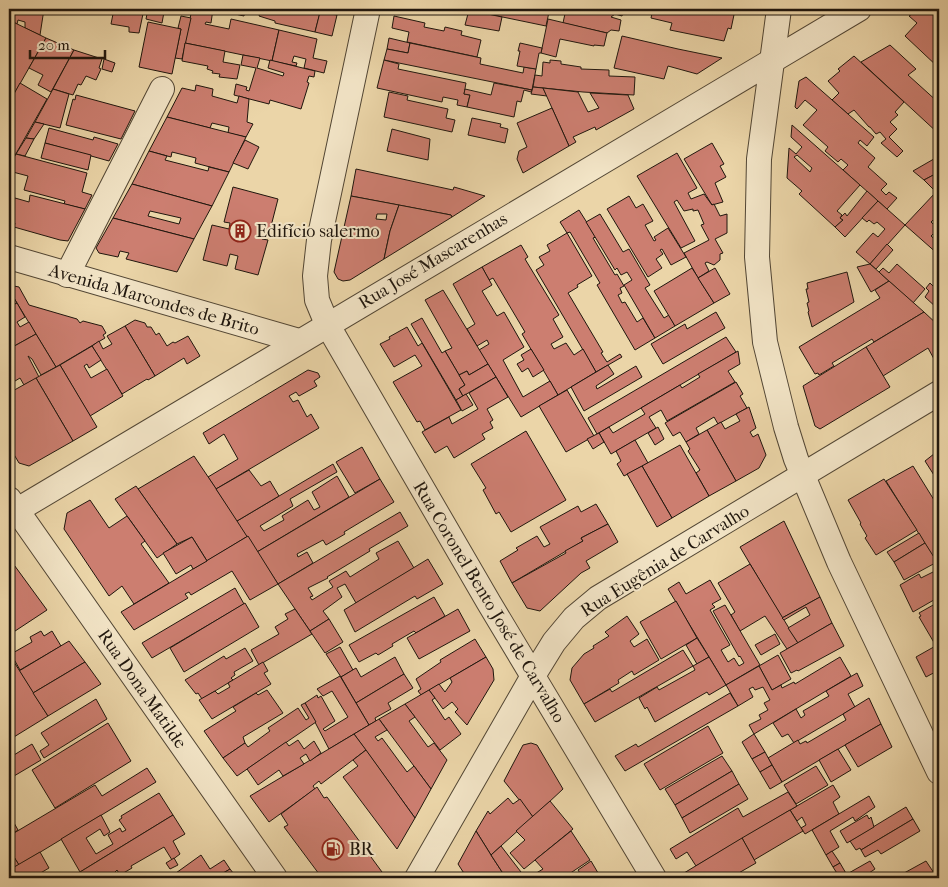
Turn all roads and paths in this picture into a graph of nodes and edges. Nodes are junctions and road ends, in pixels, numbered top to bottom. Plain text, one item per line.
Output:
1 (368, 9) edge
2 (779, 9) edge
3 (859, 9) edge
4 (772, 61) junction
5 (162, 89) dead end
6 (9, 257) edge
7 (67, 275) junction
8 (327, 324) junction
9 (299, 341) junction
10 (939, 393) edge
11 (803, 475) junction
12 (11, 508) edge
13 (532, 676) junction
14 (937, 759) edge
15 (275, 878) edge
16 (417, 878) edge
17 (654, 878) edge

1 - 8 street, Rua Coronel Bento José de Carvalho
2 - 4 street
3 - 4 street, Rua José Mascarenhas
4 - 8 street, Rua José Mascarenhas
4 - 11 street
5 - 7 street
6 - 7 street, Avenida Marcondes de Brito
7 - 9 street, Avenida Marcondes de Brito
8 - 9 street, Rua José Mascarenhas
8 - 13 street, Rua Coronel Bento José de Carvalho
9 - 12 street, Rua José Mascarenhas
10 - 11 street, Rua Eugênia de Carvalho
11 - 13 street, Rua Eugênia de Carvalho
11 - 14 street
12 - 15 street, Rua Dona Matilde
13 - 16 street, Rua Eugênia de Carvalho
13 - 17 street, Rua Coronel Bento José de Carvalho

